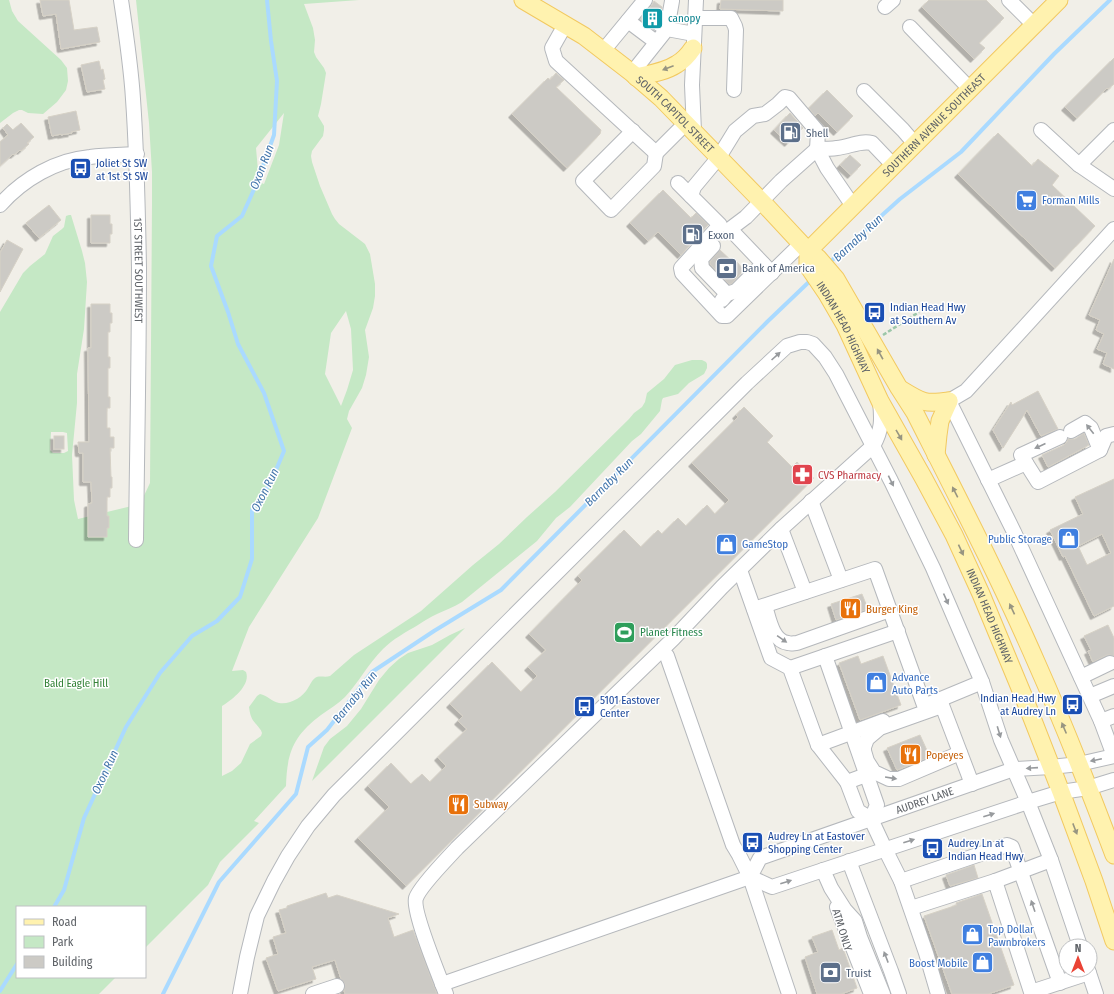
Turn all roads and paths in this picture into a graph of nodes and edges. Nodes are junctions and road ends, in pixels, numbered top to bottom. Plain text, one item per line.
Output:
1 (121, 0) edge
2 (523, 0) edge
3 (672, 0) edge
4 (696, 0) edge
5 (1009, 0) edge
6 (1060, 0) edge
7 (643, 7) edge
8 (695, 18) junction
9 (628, 21) junction
10 (565, 25) junction
11 (1034, 25) junction
12 (663, 26) junction
13 (910, 27) dead end
14 (694, 41) junction
15 (656, 42) junction
16 (603, 51) junction
17 (634, 75) junction
18 (970, 89) junction
19 (734, 90) dead end
20 (864, 91) dead end
21 (690, 127) junction
22 (1041, 130) dead end
23 (1114, 130) edge
24 (633, 131) junction
25 (915, 144) junction
26 (817, 149) junction
27 (656, 153) junction
28 (137, 154) junction
29 (719, 157) junction
30 (893, 165) junction
31 (1080, 165) junction
32 (678, 183) dead end
33 (1114, 189) edge
34 (690, 196) junction
35 (761, 201) junction
36 (0, 205) edge
37 (853, 206) junction
38 (730, 229) junction
39 (1114, 230) edge
40 (809, 255) junction
41 (767, 268) junction
42 (727, 294) junction
43 (714, 308) junction
44 (919, 312) dead end
45 (881, 336) dead end
46 (899, 388) junction
47 (880, 401) junction
48 (949, 401) junction
49 (1114, 434) edge
50 (873, 446) junction
51 (1100, 450) junction
52 (936, 455) junction
53 (1023, 459) junction
54 (988, 480) junction
55 (811, 501) junction
56 (781, 529) junction
57 (136, 540) dead end
58 (740, 570) junction
59 (841, 580) junction
60 (805, 592) junction
61 (759, 608) junction
62 (890, 610) junction
63 (898, 631) junction
64 (661, 651) junction
65 (825, 656) junction
66 (1110, 664) dead end
67 (790, 668) junction
68 (1081, 677) junction
69 (982, 682) junction
70 (1114, 686) edge
71 (1090, 696) junction
72 (941, 703) junction
73 (924, 705) junction
74 (1108, 718) edge
75 (852, 732) junction
76 (818, 745) junction
77 (960, 753) junction
78 (1114, 756) edge
79 (1079, 764) junction
80 (1051, 767) junction
81 (1014, 769) junction
82 (866, 775) junction
83 (1114, 780) edge
84 (847, 782) junction
85 (972, 784) junction
86 (1088, 788) junction
87 (1061, 792) junction
88 (1028, 802) junction
89 (871, 819) junction
90 (885, 849) junction
91 (1114, 855) edge
92 (1051, 860) junction
93 (849, 861) junction
94 (823, 870) junction
95 (1020, 871) junction
96 (750, 877) junction
97 (901, 880) junction
98 (995, 880) junction
99 (831, 888) junction
100 (860, 892) junction
101 (911, 908) junction
102 (845, 910) junction
103 (855, 921) junction
104 (1077, 938) edge
105 (1114, 941) edge
106 (1075, 978) edge
107 (1091, 978) edge
108 (338, 986) dead end
109 (1051, 988) edge
110 (444, 989) edge
111 (1028, 993) edge
112 (240, 994) edge
113 (313, 994) edge
114 (789, 994) edge
115 (865, 994) edge
116 (871, 994) edge
117 (877, 994) edge
118 (883, 994) edge
119 (889, 994) edge
120 (899, 994) edge
121 (938, 994) edge
122 (1096, 994) edge

1 - 28 street, 1ST STREET SOUTHWEST
2 - 10 main road, SOUTH CAPITOL STREET
3 - 12 street
4 - 8 street
5 - 11 street
6 - 11 main road, SOUTHERN AVENUE SOUTHEAST
7 - 9 street
8 - 14 street
8 - 19 street
9 - 15 street
9 - 16 street
10 - 16 main road, SOUTH CAPITOL STREET
10 - 24 street
11 - 18 main road, SOUTHERN AVENUE SOUTHEAST
12 - 14 street
12 - 15 street
13 - 18 street
14 -> 17 main road
14 - 21 street
15 - 17 street
16 - 17 main road, SOUTH CAPITOL STREET
17 - 21 main road, SOUTH CAPITOL STREET
18 - 25 main road, SOUTHERN AVENUE SOUTHEAST
20 - 25 street
21 - 27 street
21 - 29 main road, SOUTH CAPITOL STREET
22 - 31 street
23 - 31 street
24 - 27 street
24 - 27 street
25 - 30 main road, SOUTHERN AVENUE SOUTHEAST
26 - 29 street
26 - 30 street
26 - 35 street
26 - 37 street
28 - 36 street
28 - 57 street, 1ST STREET SOUTHWEST
29 - 34 street
29 - 35 main road, SOUTH CAPITOL STREET
30 - 37 main road, SOUTHERN AVENUE SOUTHEAST
31 - 33 street
32 - 34 street
34 - 43 street
35 - 38 street
35 - 40 main road, SOUTH CAPITOL STREET
37 - 40 main road, SOUTHERN AVENUE SOUTHEAST
38 - 41 street
38 - 42 street
39 - 48 street
40 - 41 street
46 -> 40 main road, INDIAN HEAD HIGHWAY
40 - 47 main road, INDIAN HEAD HIGHWAY
41 - 42 street
41 - 43 street
42 - 43 street
44 - 45 path
46 - 48 main road
46 - 52 main road, INDIAN HEAD HIGHWAY
47 - 50 street
47 -> 80 main road, INDIAN HEAD HIGHWAY
48 - 52 main road
48 - 54 street
49 - 51 street
50 - 55 street
50 -> 69 street
112 -> 50 street
51 - 53 street
51 -> 53 street
79 -> 52 main road, INDIAN HEAD HIGHWAY
53 - 54 street
54 - 68 street
55 - 56 street
55 - 59 street
56 - 58 street
56 - 60 street
58 - 61 street
58 - 64 street
59 - 60 street
59 - 62 street
60 - 61 street
61 -> 62 street
61 - 67 street
62 - 63 street
63 - 65 street
63 - 73 street
64 - 96 street
64 - 110 street
65 - 67 street
65 - 75 street
66 - 68 street
67 - 76 street
68 - 71 street
69 - 72 street
69 -> 81 street
70 - 71 street
71 - 74 street
72 - 73 street
72 - 77 street
72 -> 77 street
73 - 75 street
74 - 78 street
75 - 76 street
75 - 82 street
76 - 84 street
77 - 85 street
78 -> 79 street, AUDREY LANE
79 - 80 street, AUDREY LANE
79 - 86 main road, INDIAN HEAD HIGHWAY
80 -> 81 street, AUDREY LANE
80 - 87 main road, INDIAN HEAD HIGHWAY
81 - 85 street, AUDREY LANE
81 - 88 street
82 - 84 street
82 - 89 street
83 - 86 street
84 - 89 street
85 - 89 street, AUDREY LANE
86 - 87 street
86 - 91 main road, INDIAN HEAD HIGHWAY
87 - 88 street
87 -> 105 main road, INDIAN HEAD HIGHWAY
90 -> 88 street
88 - 92 street
89 - 90 street
89 - 96 street, AUDREY LANE
90 - 93 street
90 - 97 street
92 - 95 street
92 - 104 street
93 - 94 street
93 - 100 street
96 -> 94 street
94 - 99 street
95 - 97 street
95 - 98 street
109 -> 95 street
96 - 110 street
96 - 114 street
97 - 101 street
98 - 101 street
98 - 111 street
99 - 102 street
99 - 115 street, ATM ONLY
99 - 116 street
100 - 103 street
100 - 119 street
120 -> 100 street
101 - 121 street
102 - 103 street
102 - 117 street
103 - 118 street
106 - 109 street
107 - 122 street
108 - 113 street
109 - 111 street

